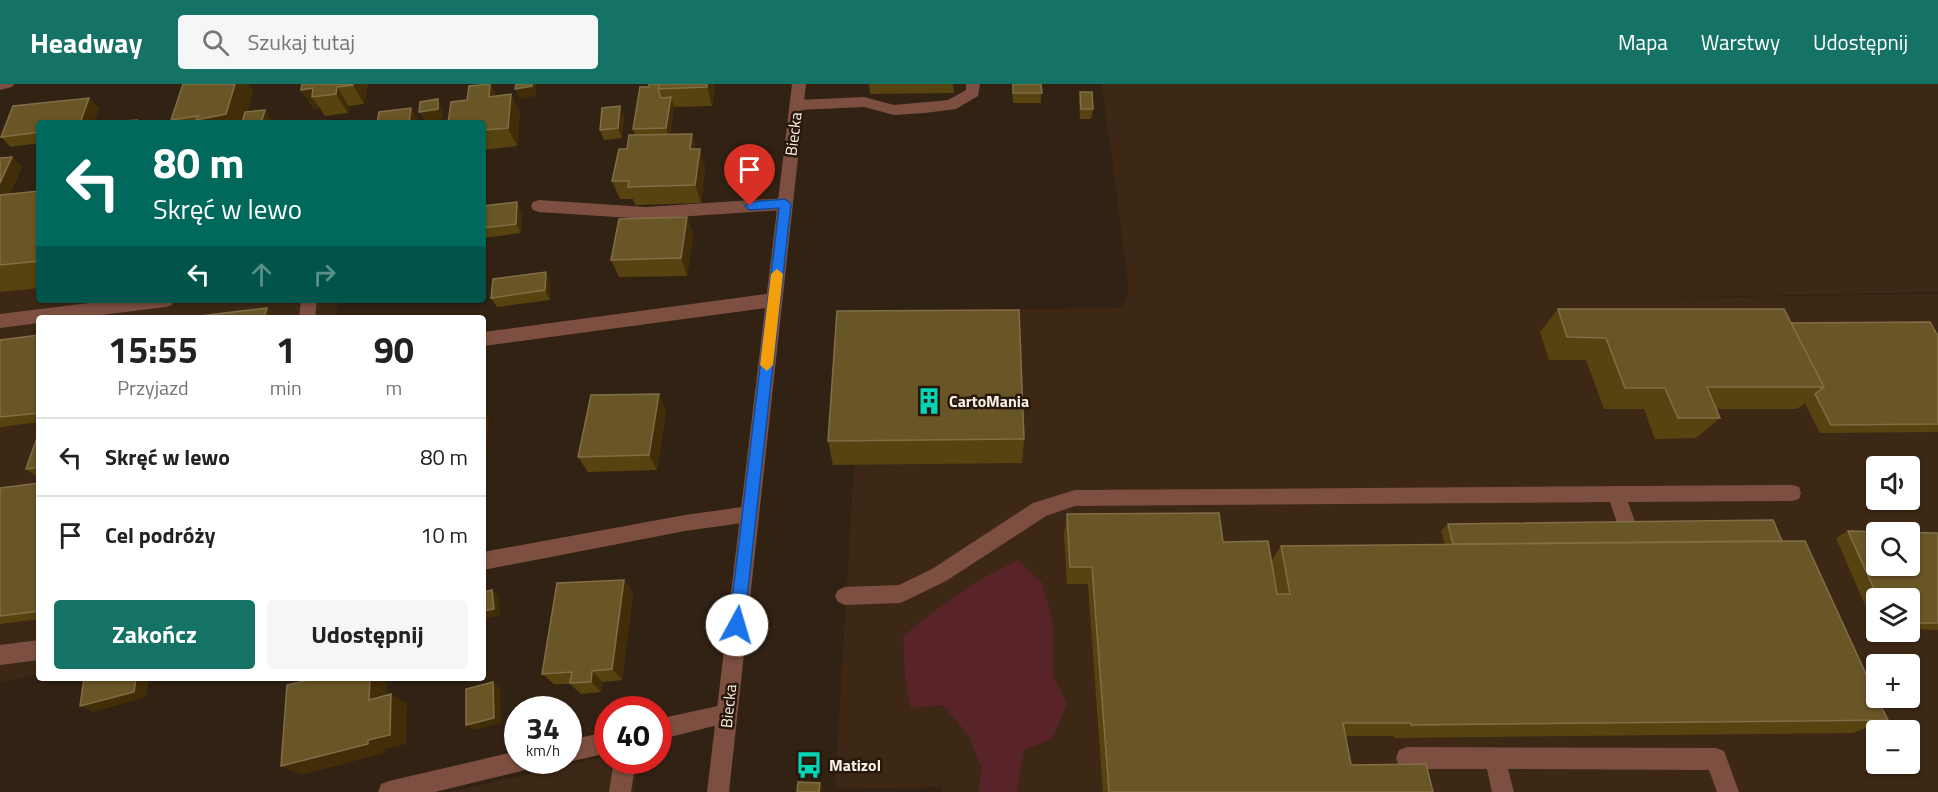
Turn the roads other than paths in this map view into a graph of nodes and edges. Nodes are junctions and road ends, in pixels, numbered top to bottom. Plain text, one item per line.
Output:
1 (7, 84) edge
2 (799, 84) edge
3 (973, 84) edge
4 (0, 85) edge
5 (797, 105) junction
6 (785, 204) junction
7 (539, 206) dead end
8 (774, 300) junction
9 (142, 303) edge
10 (47, 315) edge
11 (36, 316) edge
12 (0, 321) edge
13 (486, 339) edge
14 (1792, 493) dead end
15 (1616, 494) junction
16 (749, 514) junction
17 (486, 560) edge
18 (1638, 560) edge
19 (845, 596) dead end
20 (36, 651) edge
21 (0, 655) edge
22 (727, 714) junction
23 (672, 727) edge
24 (1407, 758) dead end
25 (1495, 758) junction
26 (504, 765) edge
27 (623, 774) edge
28 (389, 792) edge
29 (620, 792) edge
30 (718, 792) edge
31 (1503, 792) edge
32 (1728, 792) edge

1 - 4 street
2 - 5 street, Biecka
3 - 5 street
5 - 6 street, Biecka
6 - 7 street
6 - 8 street, Biecka
8 - 13 street
8 - 16 street, Biecka
9 - 10 street
11 - 12 street
14 - 15 street
15 - 18 street
15 - 19 street
16 - 17 street
16 - 22 street, Biecka
20 - 21 street
22 - 23 street
22 - 30 street, Biecka
24 - 25 street
25 - 31 street
25 - 32 street
26 - 28 street
27 - 29 street

